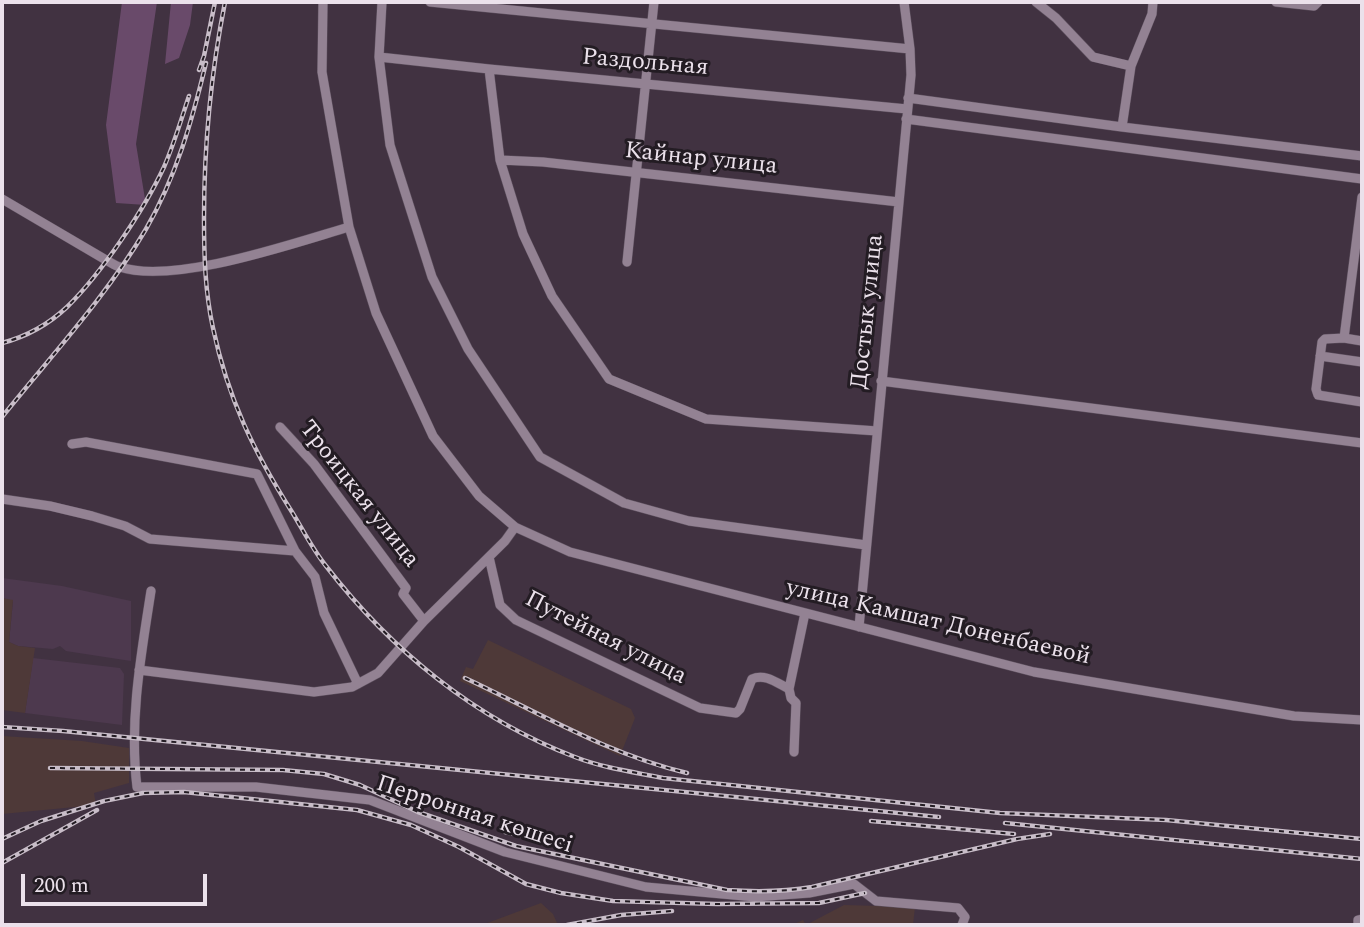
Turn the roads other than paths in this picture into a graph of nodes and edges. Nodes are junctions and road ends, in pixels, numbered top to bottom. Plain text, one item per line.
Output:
1 (323, 2) edge
2 (382, 2) edge
3 (430, 2) edge
4 (653, 2) edge
5 (904, 2) edge
6 (1036, 2) edge
7 (1153, 2) edge
8 (1276, 2) edge
9 (1318, 2) edge
10 (450, 3) edge
11 (651, 24) junction
12 (910, 49) junction
13 (379, 57) junction
14 (1131, 66) junction
15 (489, 69) junction
16 (645, 83) junction
17 (908, 97) junction
18 (907, 114) junction
19 (1122, 127) junction
20 (1362, 156) edge
21 (500, 160) junction
22 (636, 172) junction
23 (1362, 179) edge
24 (1362, 197) edge
25 (2, 200) edge
26 (899, 202) junction
27 (1361, 218) edge
28 (349, 227) junction
29 (627, 262) dead end
30 (1358, 266) edge
31 (1344, 338) junction
32 (1362, 341) edge
33 (1320, 356) junction
34 (1362, 362) edge
35 (881, 382) junction
36 (1362, 402) edge
37 (280, 427) dead end
38 (877, 431) junction
39 (1362, 443) edge
40 (72, 444) dead end
41 (2, 499) edge
42 (515, 527) junction
43 (866, 544) junction
44 (295, 551) junction
45 (489, 557) junction
46 (152, 591) dead end
47 (804, 613) junction
48 (424, 621) junction
49 (859, 627) junction
50 (139, 670) junction
51 (358, 684) junction
52 (789, 689) junction
53 (1362, 720) edge
54 (794, 752) dead end
55 (962, 925) edge

1 - 28 street, улица Камшат Доненбаевой
2 - 13 street
3 - 10 street
4 - 11 street
5 - 12 street, Достык улица
6 - 14 street
7 - 14 street
8 - 9 street
10 - 11 street
11 - 12 street
11 - 16 street
12 - 17 street, Достык улица
13 - 15 street, Раздольная
13 - 43 street
14 - 19 street
15 - 16 street, Раздольная
15 - 21 street
16 - 18 street, Раздольная
16 - 22 street
17 - 18 street, Достык улица
17 - 19 street
18 - 23 street, Раздольная
18 - 26 street, Достык улица
19 - 20 street
21 - 22 street, Кайнар улица
21 - 38 street
22 - 26 street, Кайнар улица
22 - 29 street
24 - 27 street
25 - 28 street
26 - 35 street, Достык улица
27 - 30 street
28 - 42 street, улица Камшат Доненбаевой
30 - 31 street
31 - 32 street
31 - 33 street
33 - 34 street
33 - 36 street
35 - 38 street, Достык улица
35 - 39 street
37 - 48 street, Троицкая улица
38 - 43 street, Достык улица
40 - 44 street
41 - 44 street
42 - 45 street
42 - 47 street, улица Камшат Доненбаевой
43 - 49 street, Достык улица
44 - 51 street
45 - 48 street
45 - 52 street, Путейная улица
46 - 50 street
47 - 49 street, улица Камшат Доненбаевой
47 - 52 street
48 - 51 street
49 - 53 street, улица Камшат Доненбаевой
50 - 51 street
50 - 55 street, Перронная көшесі
52 - 54 street

